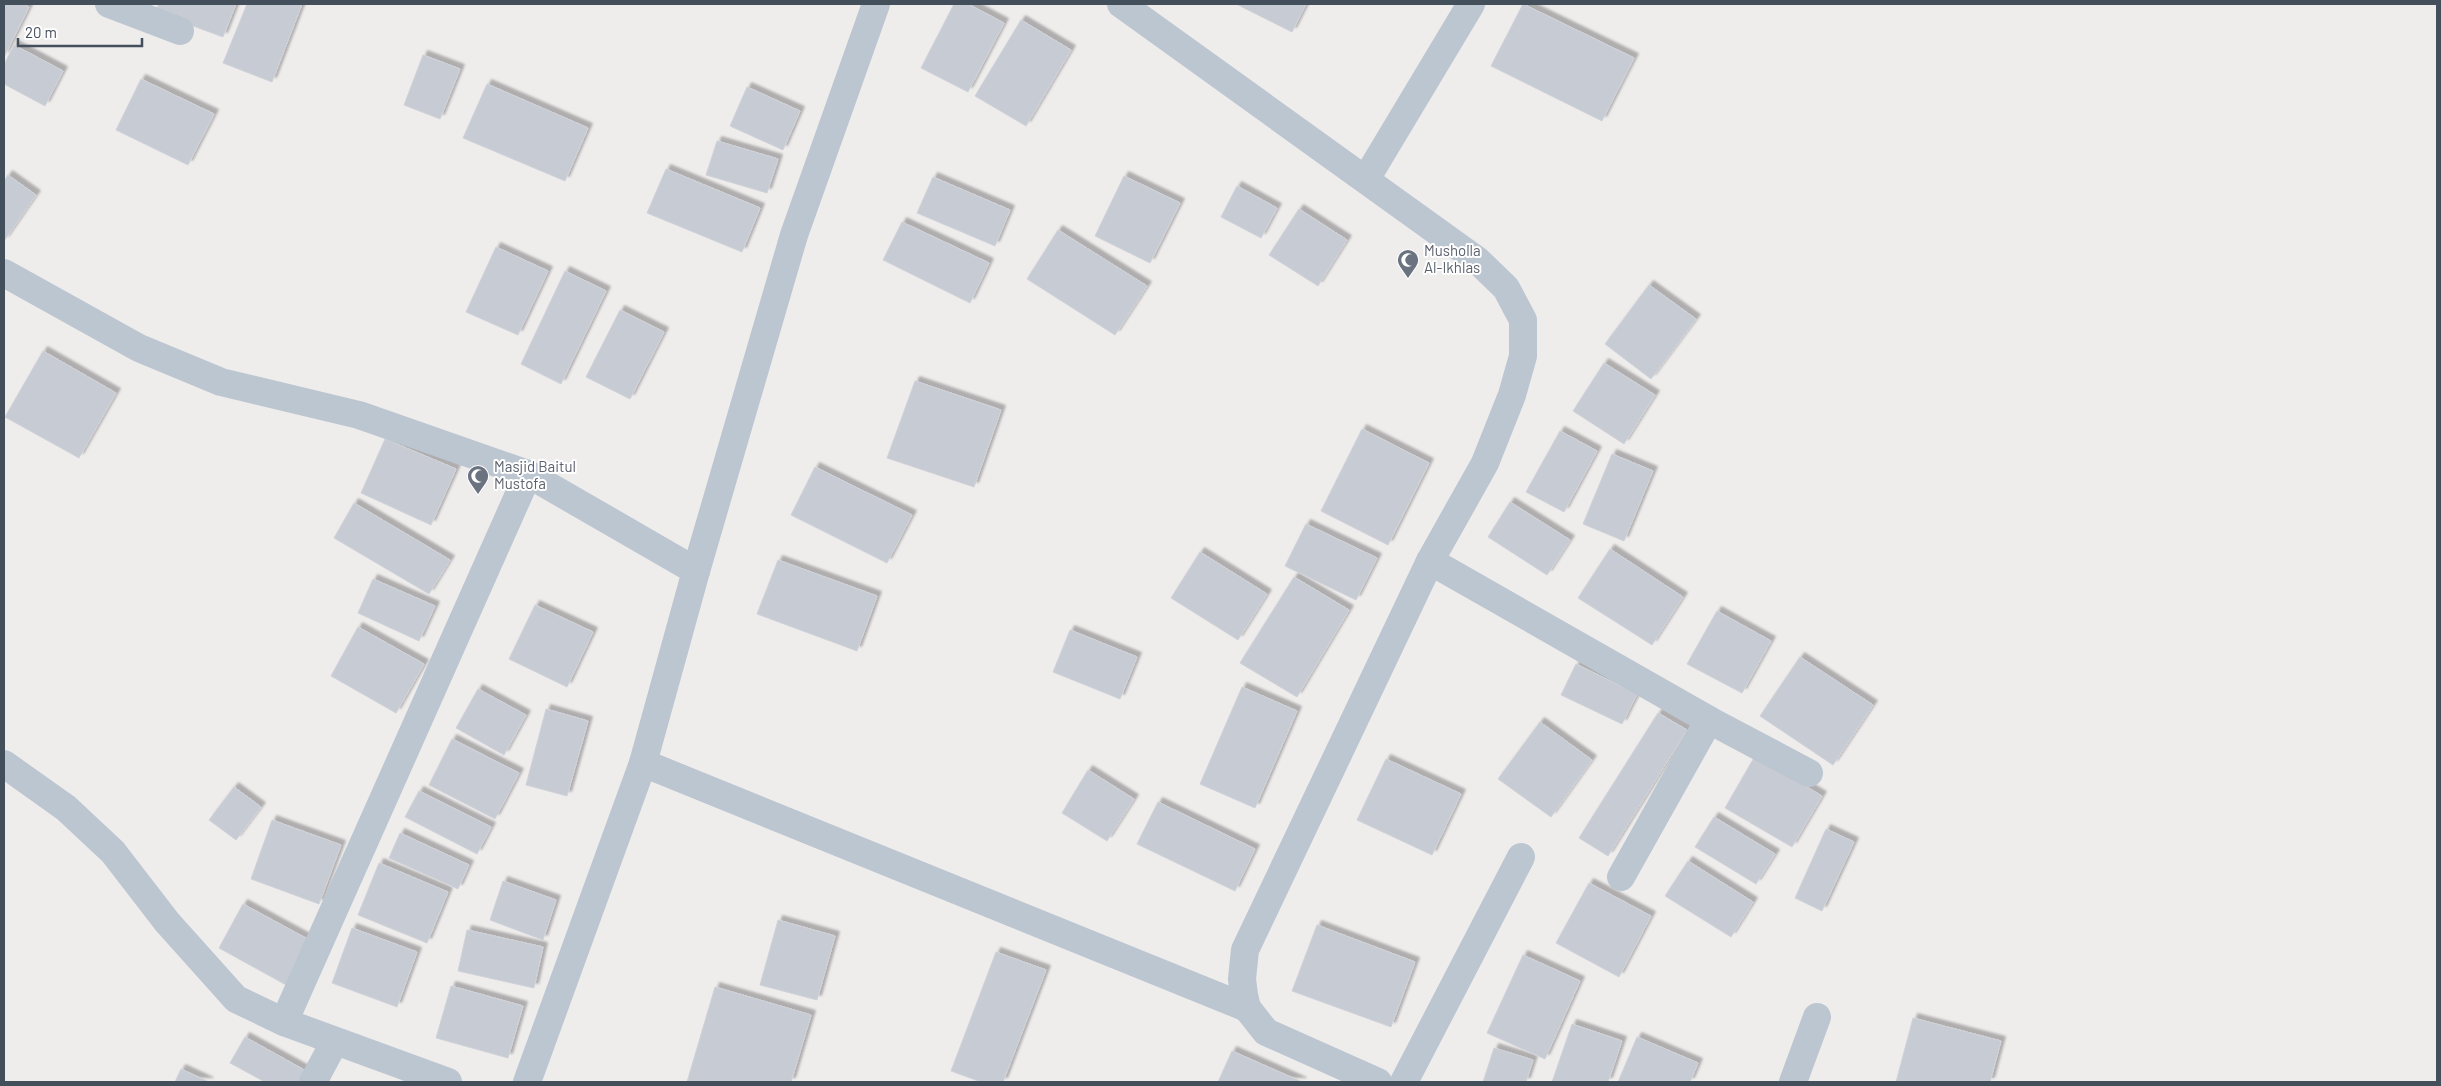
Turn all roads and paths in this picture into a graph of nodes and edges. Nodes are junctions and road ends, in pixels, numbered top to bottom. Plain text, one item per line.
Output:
1 (109, 4) edge
2 (876, 4) edge
3 (1120, 4) edge
4 (1471, 4) edge
5 (180, 31) dead end
6 (1366, 179) junction
7 (4, 272) edge
8 (528, 474) junction
9 (1430, 561) junction
10 (696, 571) junction
11 (1710, 720) junction
12 (643, 763) junction
13 (4, 764) edge
14 (1809, 773) dead end
15 (1521, 857) dead end
16 (1621, 877) dead end
17 (1247, 1008) junction
18 (1817, 1017) dead end
19 (284, 1022) junction
20 (335, 1041) junction
21 (313, 1082) edge
22 (448, 1082) edge
23 (527, 1082) edge
24 (1378, 1082) edge
25 (1404, 1082) edge
26 (1793, 1082) edge

1 - 5 street
2 - 10 street
3 - 6 street
4 - 6 street
6 - 9 street
7 - 8 street
8 - 10 street
8 - 19 street
9 - 11 street
9 - 17 street
10 - 12 street
11 - 14 street
11 - 16 street
12 - 17 street
12 - 23 street
13 - 19 street
15 - 25 street
17 - 24 street
18 - 26 street
19 - 20 street
20 - 21 street
20 - 22 street

